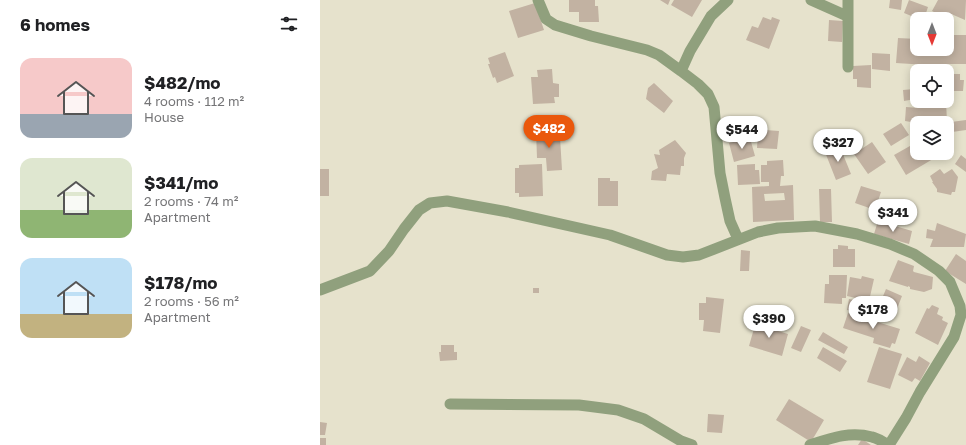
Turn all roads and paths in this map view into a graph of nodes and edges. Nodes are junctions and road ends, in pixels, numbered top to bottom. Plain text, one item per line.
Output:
1 (538, 0) edge
2 (728, 0) edge
3 (811, 0) edge
4 (848, 0) edge
5 (847, 16) junction
6 (848, 67) dead end
7 (681, 71) junction
8 (738, 239) junction
9 (320, 290) edge
10 (963, 312) edge
11 (450, 404) dead end
12 (692, 445) edge
13 (810, 445) edge
14 (889, 445) edge

1 - 7 street
2 - 7 street
3 - 5 street
4 - 5 street
5 - 6 street
7 - 8 street
8 - 9 street
8 - 10 street
10 - 14 street
11 - 12 street
13 - 14 street

